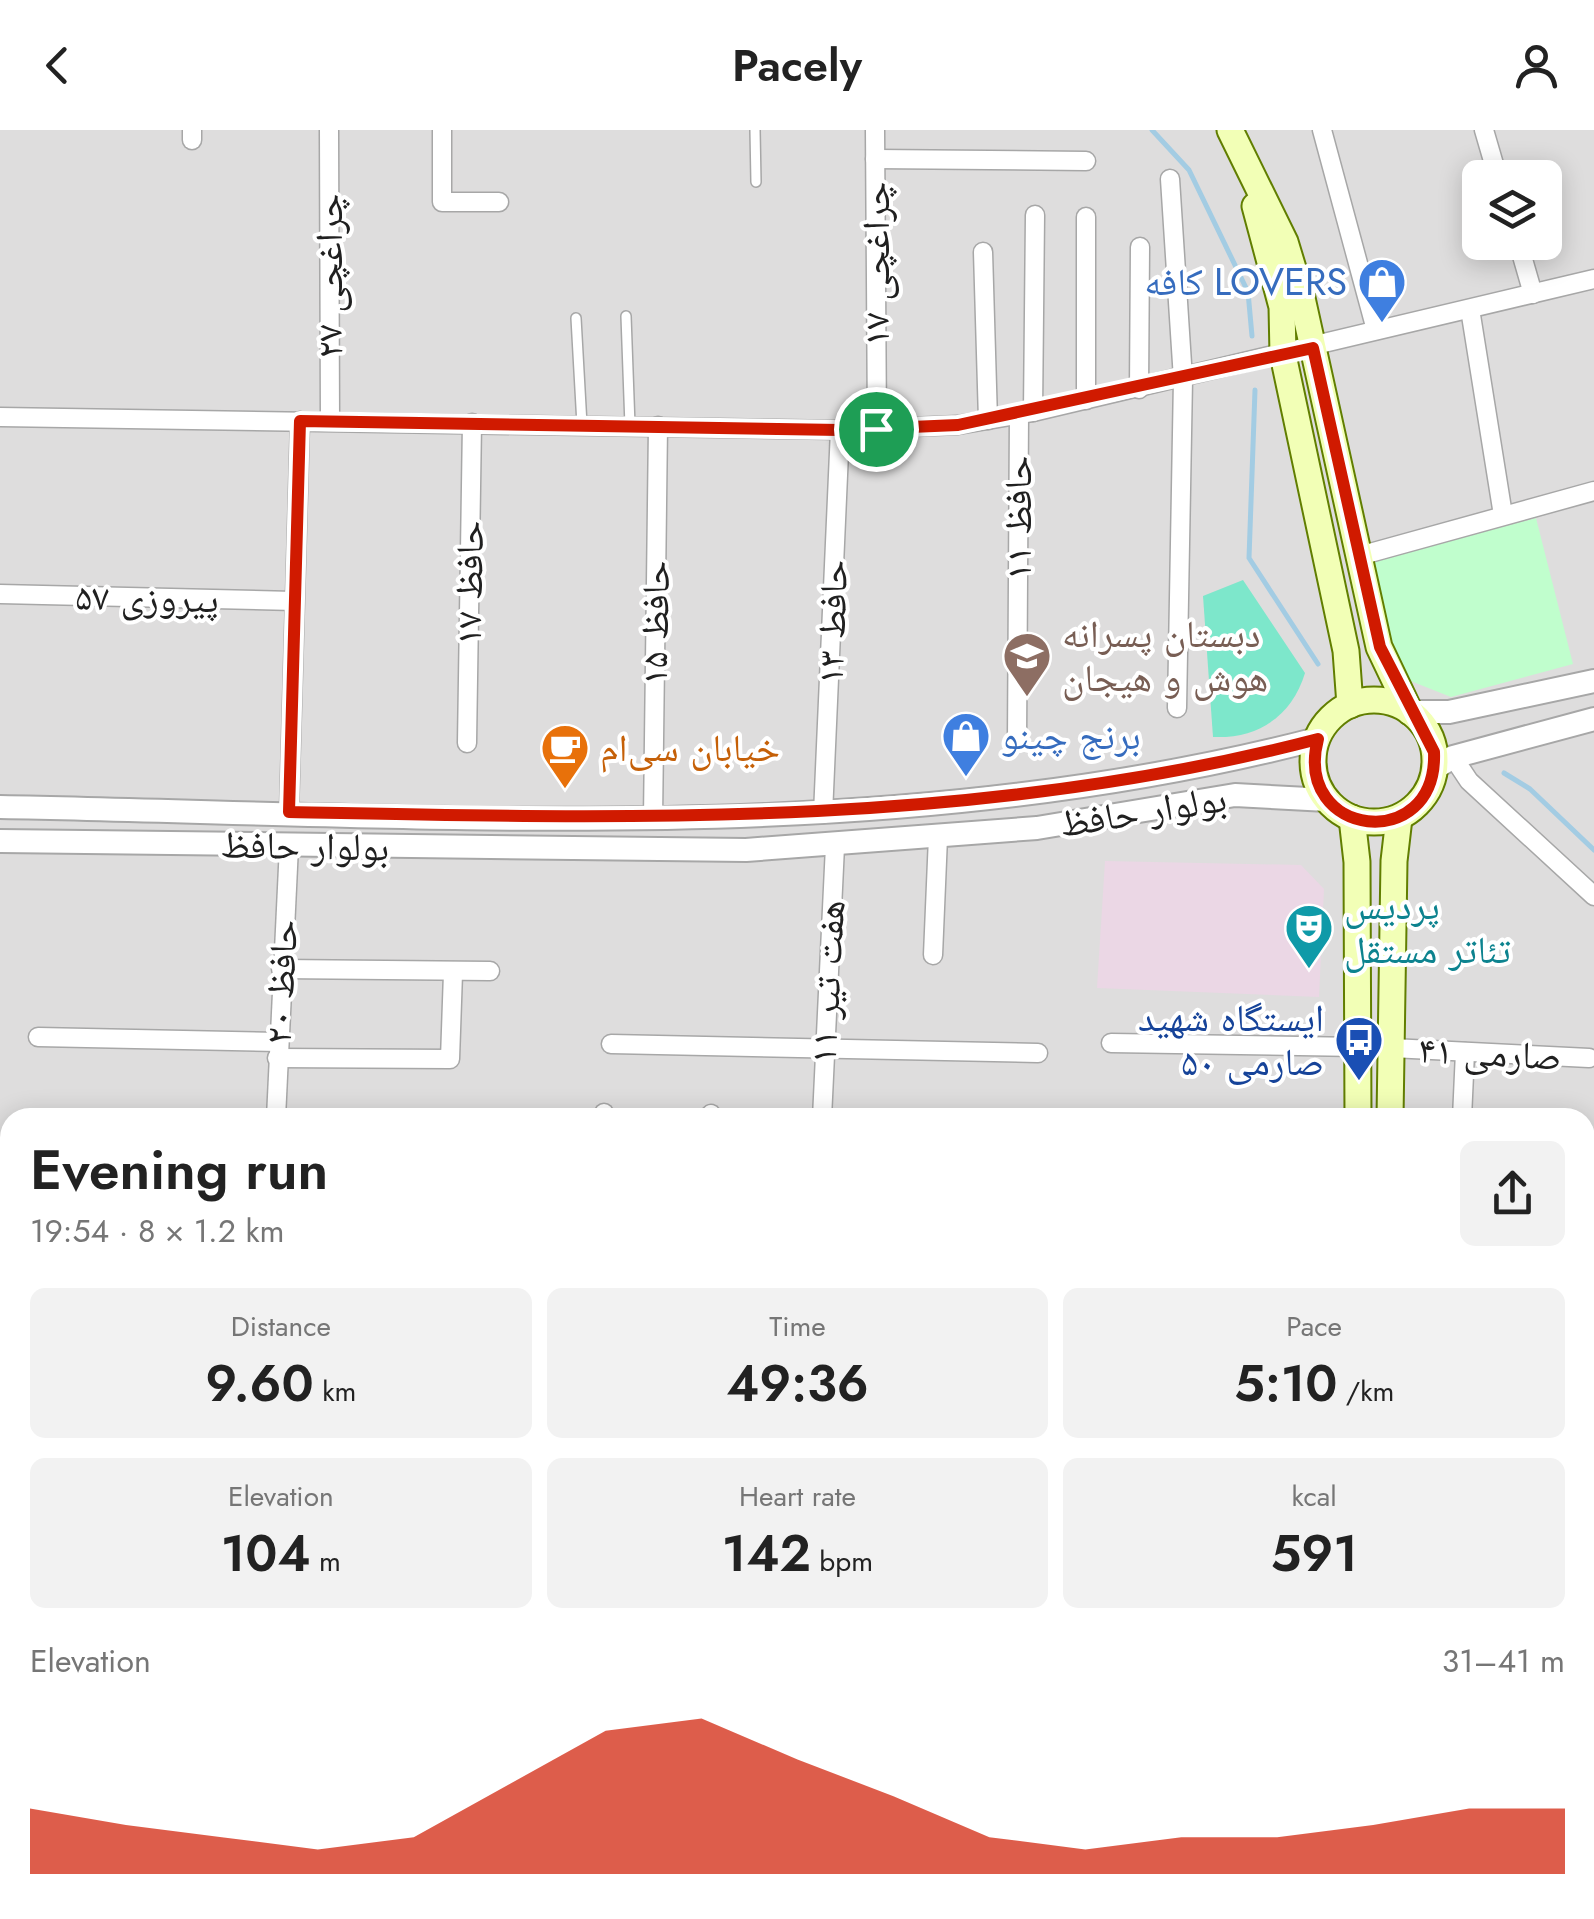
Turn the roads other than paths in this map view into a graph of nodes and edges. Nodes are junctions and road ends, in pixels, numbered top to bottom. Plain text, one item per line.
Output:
1 (329, 130) edge
2 (442, 130) edge
3 (756, 130) edge
4 (875, 130) edge
5 (1230, 130) edge
6 (1322, 130) edge
7 (1484, 130) edge
8 (875, 158) junction
9 (1241, 158) junction
10 (1493, 160) edge
11 (1086, 161) dead end
12 (1170, 179) dead end
13 (756, 182) dead end
14 (499, 202) dead end
15 (1035, 215) dead end
16 (1086, 217) dead end
17 (1140, 248) dead end
18 (983, 252) dead end
19 (1523, 260) edge
20 (1594, 279) edge
21 (1533, 294) junction
22 (1470, 309) junction
23 (626, 316) dead end
24 (576, 318) dead end
25 (1376, 330) junction
26 (1313, 348) junction
27 (1283, 355) junction
28 (1183, 380) junction
29 (1139, 389) junction
30 (1086, 400) junction
31 (1026, 413) junction
32 (0, 418) edge
33 (988, 420) junction
34 (300, 421) junction
35 (330, 421) junction
36 (472, 423) junction
37 (582, 425) junction
38 (630, 426) junction
39 (658, 426) junction
40 (876, 429) junction
41 (840, 430) junction
42 (1594, 491) edge
43 (1504, 514) junction
44 (1359, 556) junction
45 (0, 594) edge
46 (294, 601) junction
47 (1594, 681) edge
48 (1350, 705) junction
49 (1177, 708) dead end
50 (1410, 712) junction
51 (1594, 719) edge
52 (1318, 739) junction
53 (1016, 742) dead end
54 (467, 743) dead end
55 (1444, 763) junction
56 (1327, 800) junction
57 (0, 807) edge
58 (289, 812) junction
59 (823, 814) junction
60 (1352, 818) junction
61 (1399, 818) junction
62 (653, 819) junction
63 (938, 837) junction
64 (0, 840) edge
65 (288, 846) junction
66 (835, 846) junction
67 (1594, 896) edge
68 (934, 955) dead end
69 (281, 970) junction
70 (454, 972) junction
71 (490, 972) dead end
72 (38, 1037) dead end
73 (611, 1044) dead end
74 (1112, 1044) dead end
75 (1358, 1047) junction
76 (1392, 1048) junction
77 (278, 1050) junction
78 (823, 1051) junction
79 (1465, 1052) junction
80 (1038, 1053) dead end
81 (1589, 1058) dead end
82 (276, 1108) edge
83 (822, 1108) edge
84 (1358, 1108) edge
85 (1390, 1108) edge
86 (1462, 1108) edge

1 - 35 street, چراغچی ۲۷
2 - 14 street
3 - 13 lane
4 - 8 street, چراغچی ۱۷
5 - 9 main road
6 - 25 street
7 - 10 street
8 - 11 street
8 - 40 street, چراغچی ۱۷
9 - 26 main road
9 - 27 main road
12 - 28 street
15 - 31 street, حافظ ۱۱
16 - 30 street
17 - 29 street
18 - 33 street
19 - 21 street
20 - 21 street
21 - 22 street
22 - 25 street
22 - 43 street
23 - 38 lane
24 - 37 lane
25 - 26 street
26 - 27 street
26 - 44 main road
27 - 28 street
27 - 48 main road
28 - 29 street
28 - 49 street
29 - 30 street
30 - 31 street
31 - 33 street
31 - 53 street, حافظ ۱۱
32 - 34 street
33 - 40 street
34 - 35 street
34 - 46 street
35 - 36 street
36 - 37 street
36 - 54 street, حافظ ۱۷
37 - 38 street
38 - 39 street
39 - 41 street
39 - 62 street, حافظ ۱۵
40 - 41 street
41 - 59 street, حافط ۱۳
42 - 43 street
43 - 44 street
44 - 50 main road
45 - 46 street, پیروزی ۵۷
46 - 58 street
47 - 50 street
48 - 50 main road
48 - 52 main road
50 - 55 main road
51 - 55 street
52 - 56 main road
52 - 59 street, بولوار حافظ
55 - 61 main road
55 - 67 street
56 - 60 main road
56 - 63 street, بولوار حافظ
57 - 58 street, بولوار حافظ
58 - 62 street, بولوار حافظ
59 - 62 street, بولوار حافظ
60 - 61 main road
60 - 75 main road
61 - 76 main road
63 - 66 street, بولوار حافظ
63 - 68 street
64 - 65 street, بولوار حافظ
65 - 66 street, بولوار حافظ
65 - 69 street, حافظ ۲۰
66 - 78 street, هفت تیر ۱۱
69 - 70 street
69 - 77 street, حافظ ۲۰
70 - 71 street
70 - 77 street
72 - 77 street
73 - 78 street
74 - 75 street
75 - 84 main road
76 - 79 street, صارمی ۴۱
76 - 85 main road
77 - 82 street, حافظ ۲۰
78 - 80 street
78 - 83 street, هفت تیر ۱۱
79 - 81 street, صارمی ۴۱
79 - 86 street

